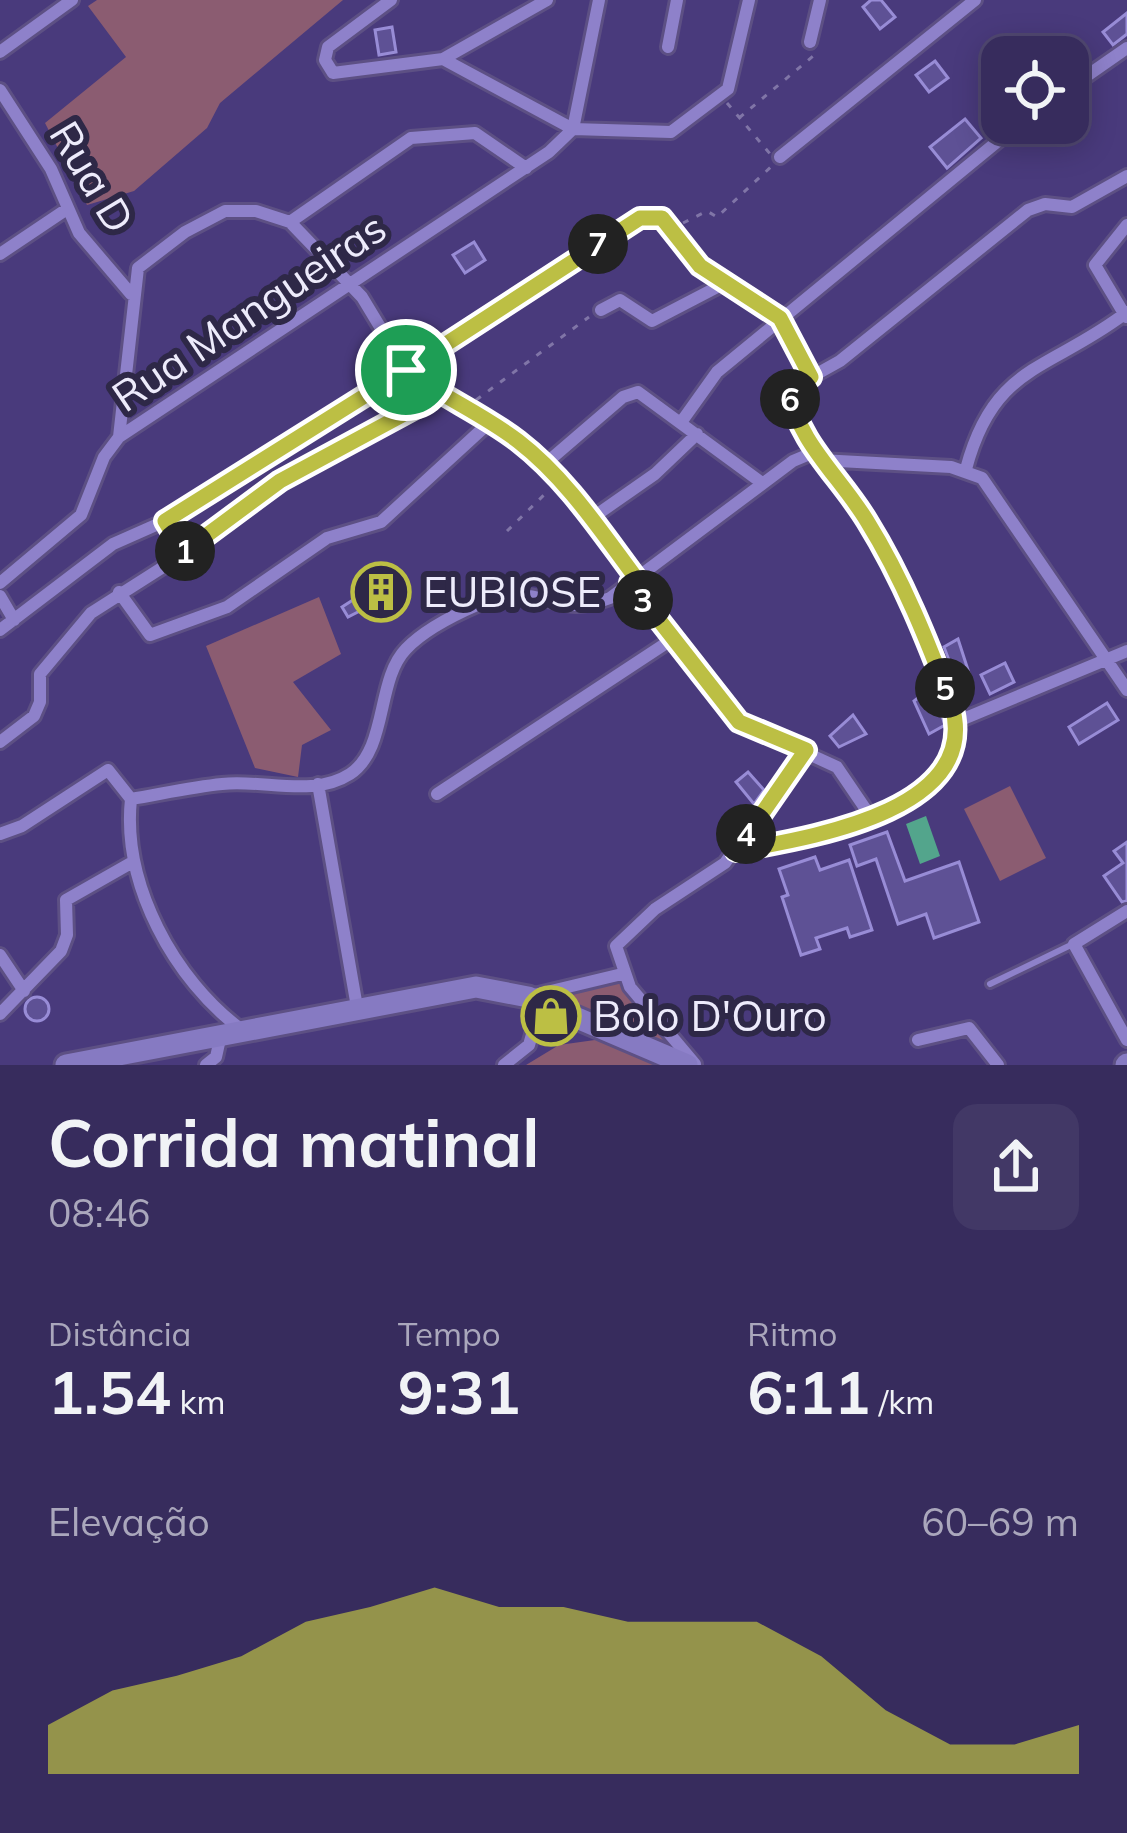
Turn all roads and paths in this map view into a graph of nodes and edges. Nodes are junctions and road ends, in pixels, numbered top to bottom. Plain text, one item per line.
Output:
1 (72, 0) edge
2 (391, 0) edge
3 (548, 0) edge
4 (598, 0) edge
5 (676, 0) edge
6 (749, 0) edge
7 (820, 0) edge
8 (975, 0) edge
9 (810, 42) joint
10 (668, 47) dead end
11 (1127, 48) edge
12 (0, 52) edge
13 (443, 59) junction
14 (1089, 74) edge
15 (0, 90) edge
16 (722, 97) junction
17 (740, 118) junction
18 (573, 129) junction
19 (994, 144) edge
20 (778, 160) junction
21 (526, 168) junction
22 (1127, 176) edge
23 (67, 209) junction
24 (290, 222) junction
25 (1127, 225) edge
26 (672, 232) junction
27 (0, 254) edge
28 (727, 282) junction
29 (346, 285) junction
30 (131, 294) junction
31 (601, 310) joint
32 (1126, 315) edge
33 (780, 318) junction
34 (406, 370) junction
35 (811, 377) junction
36 (434, 391) junction
37 (471, 410) junction
38 (490, 421) junction
39 (682, 421) junction
40 (697, 434) junction
41 (119, 437) junction
42 (812, 453) junction
43 (827, 462) junction
44 (545, 464) junction
45 (966, 470) junction
46 (559, 480) junction
47 (762, 483) junction
48 (592, 518) junction
49 (165, 521) junction
50 (507, 531) dead end
51 (184, 552) junction
52 (633, 580) junction
53 (0, 583) edge
54 (119, 592) junction
55 (0, 596) edge
56 (14, 620) junction
57 (0, 630) edge
58 (671, 640) junction
59 (1127, 651) edge
60 (1108, 658) junction
61 (1127, 690) edge
62 (956, 722) junction
63 (0, 742) edge
64 (806, 750) junction
65 (318, 784) junction
66 (437, 794) dead end
67 (131, 799) junction
68 (871, 817) junction
69 (0, 834) edge
70 (736, 851) junction
71 (131, 863) junction
72 (1127, 911) edge
73 (1074, 944) junction
74 (0, 955) edge
75 (622, 974) junction
76 (990, 984) dead end
77 (24, 991) junction
78 (535, 999) junction
79 (209, 1006) junction
80 (357, 1007) junction
81 (0, 1014) edge
82 (245, 1033) junction
83 (918, 1040) dead end
84 (1127, 1040) edge
85 (211, 1049) edge
86 (66, 1065) edge
87 (504, 1065) edge
88 (692, 1065) edge
89 (998, 1065) edge

1 - 12 street
2 - 13 street
3 - 13 street
4 - 18 street
5 - 10 street
6 - 16 street
7 - 9 street
8 - 20 street
9 - 17 path
11 - 14 street
13 - 18 street
15 - 23 street, Rua D
16 - 17 path
16 - 18 street
17 - 20 path
18 - 21 street, Rua Mangueiras
19 - 33 street
20 - 26 path
21 - 24 street
21 - 29 street, Rua Mangueiras
22 - 35 street
23 - 27 street
23 - 30 street, Rua D
24 - 29 street
24 - 30 street
25 - 32 street
26 - 28 street
26 - 34 street
28 - 31 street
28 - 33 street
29 - 34 street
29 - 41 street, Rua Mangueiras
30 - 41 street
31 - 37 path
32 - 45 street
33 - 35 path
33 - 39 street
34 - 36 street
34 - 49 street
35 - 42 street
36 - 37 street
36 - 51 street
37 - 38 street
38 - 44 street
38 - 54 street
39 - 40 street
39 - 44 street
40 - 47 street
40 - 48 street
41 - 53 street, Rua Mangueiras
42 - 43 street
42 - 47 street
43 - 45 street
43 - 62 street
44 - 46 street
45 - 60 street
46 - 48 street
46 - 50 path
47 - 52 street
48 - 52 street
49 - 51 street
49 - 56 street
51 - 54 street
52 - 58 street
52 - 65 street
54 - 63 street
55 - 56 street
56 - 57 street
58 - 64 street
58 - 66 street
59 - 60 street
60 - 61 street
60 - 62 street
62 - 68 street
64 - 68 street
64 - 70 street
65 - 67 street
65 - 80 street
67 - 69 street
67 - 71 street
68 - 70 street
70 - 75 street
71 - 77 street
71 - 79 street
72 - 73 street
73 - 76 lane
73 - 84 street
74 - 77 street
75 - 78 street
75 - 88 street
77 - 81 street
78 - 80 main road
78 - 87 street
78 - 88 main road
79 - 82 street
79 - 85 street
80 - 82 main road
82 - 85 main road
83 - 89 street
85 - 86 main road

